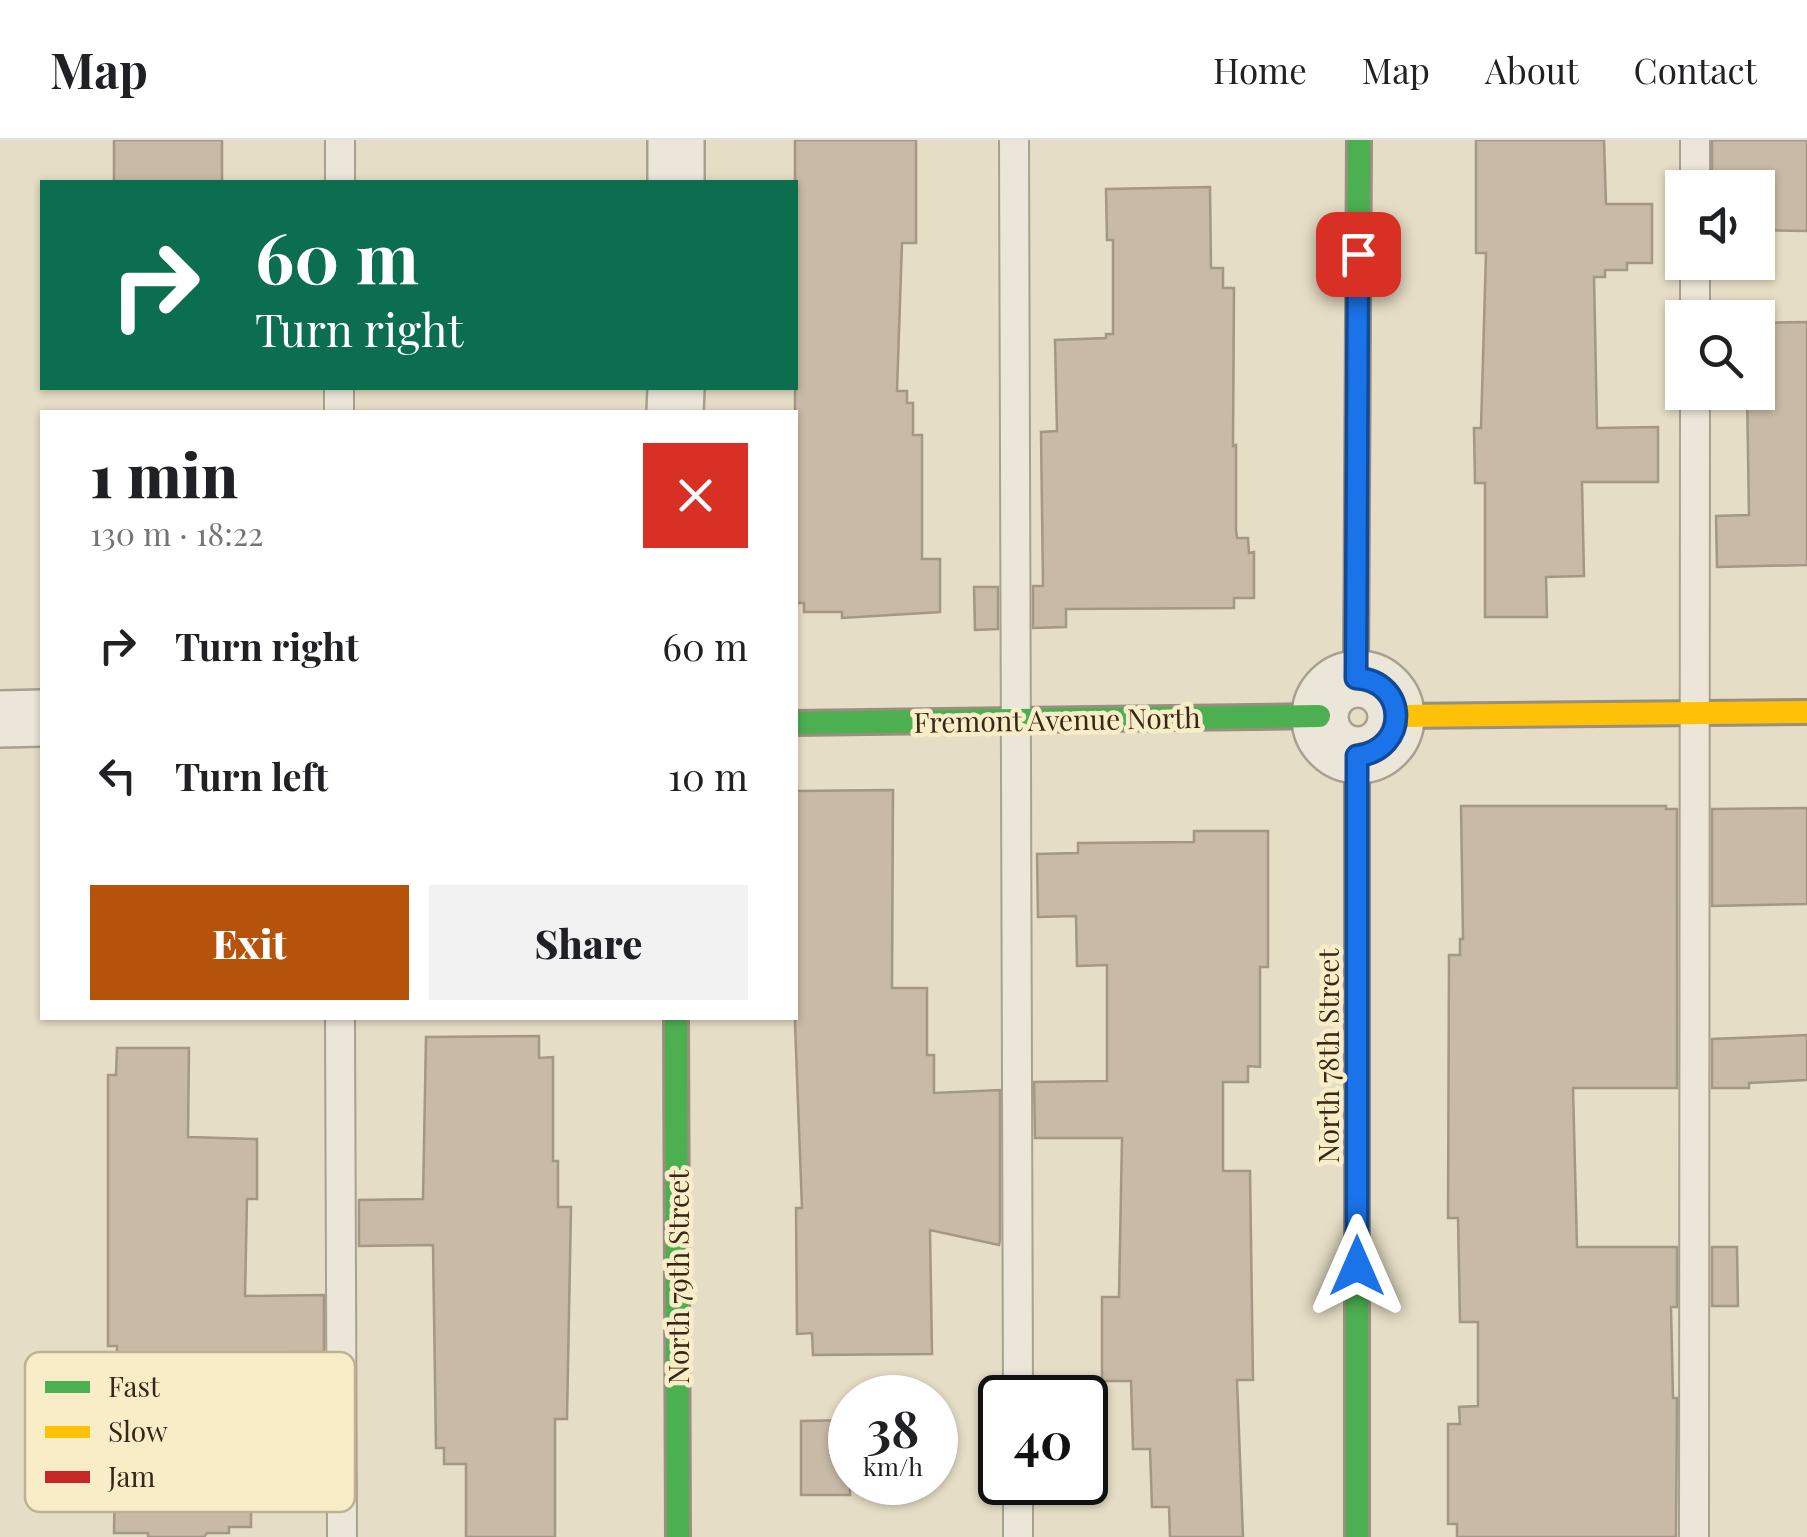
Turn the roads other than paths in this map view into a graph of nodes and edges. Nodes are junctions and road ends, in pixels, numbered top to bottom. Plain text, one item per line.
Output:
1 (340, 140) edge
2 (676, 140) edge
3 (1014, 140) edge
4 (1359, 140) edge
5 (1695, 140) edge
6 (1695, 170) edge
7 (340, 180) edge
8 (676, 180) edge
9 (1695, 410) edge
10 (1337, 697) junction
11 (1696, 712) junction
12 (1807, 712) edge
13 (1396, 716) junction
14 (0, 718) edge
15 (40, 718) edge
16 (1015, 719) junction
17 (798, 723) edge
18 (1357, 756) junction
19 (340, 1020) edge
20 (676, 1020) edge
21 (341, 1352) edge
22 (1018, 1375) edge
23 (1018, 1505) edge
24 (342, 1512) edge
25 (342, 1537) edge
26 (678, 1537) edge
27 (1018, 1537) edge
28 (1357, 1537) edge
29 (1694, 1537) edge

1 - 7 lane
2 - 8 street
3 - 16 lane
4 - 10 street
5 - 6 lane
9 - 11 lane
10 - 13 street
10 - 16 street, Fremont Avenue North
10 - 18 street
11 - 12 street
11 - 13 street
11 - 29 lane
13 - 18 street
14 - 15 street
16 - 17 street, Fremont Avenue North
16 - 22 lane
18 - 28 street, North 78th Street
19 - 21 lane
20 - 26 street, North 79th Street
23 - 27 lane
24 - 25 lane

